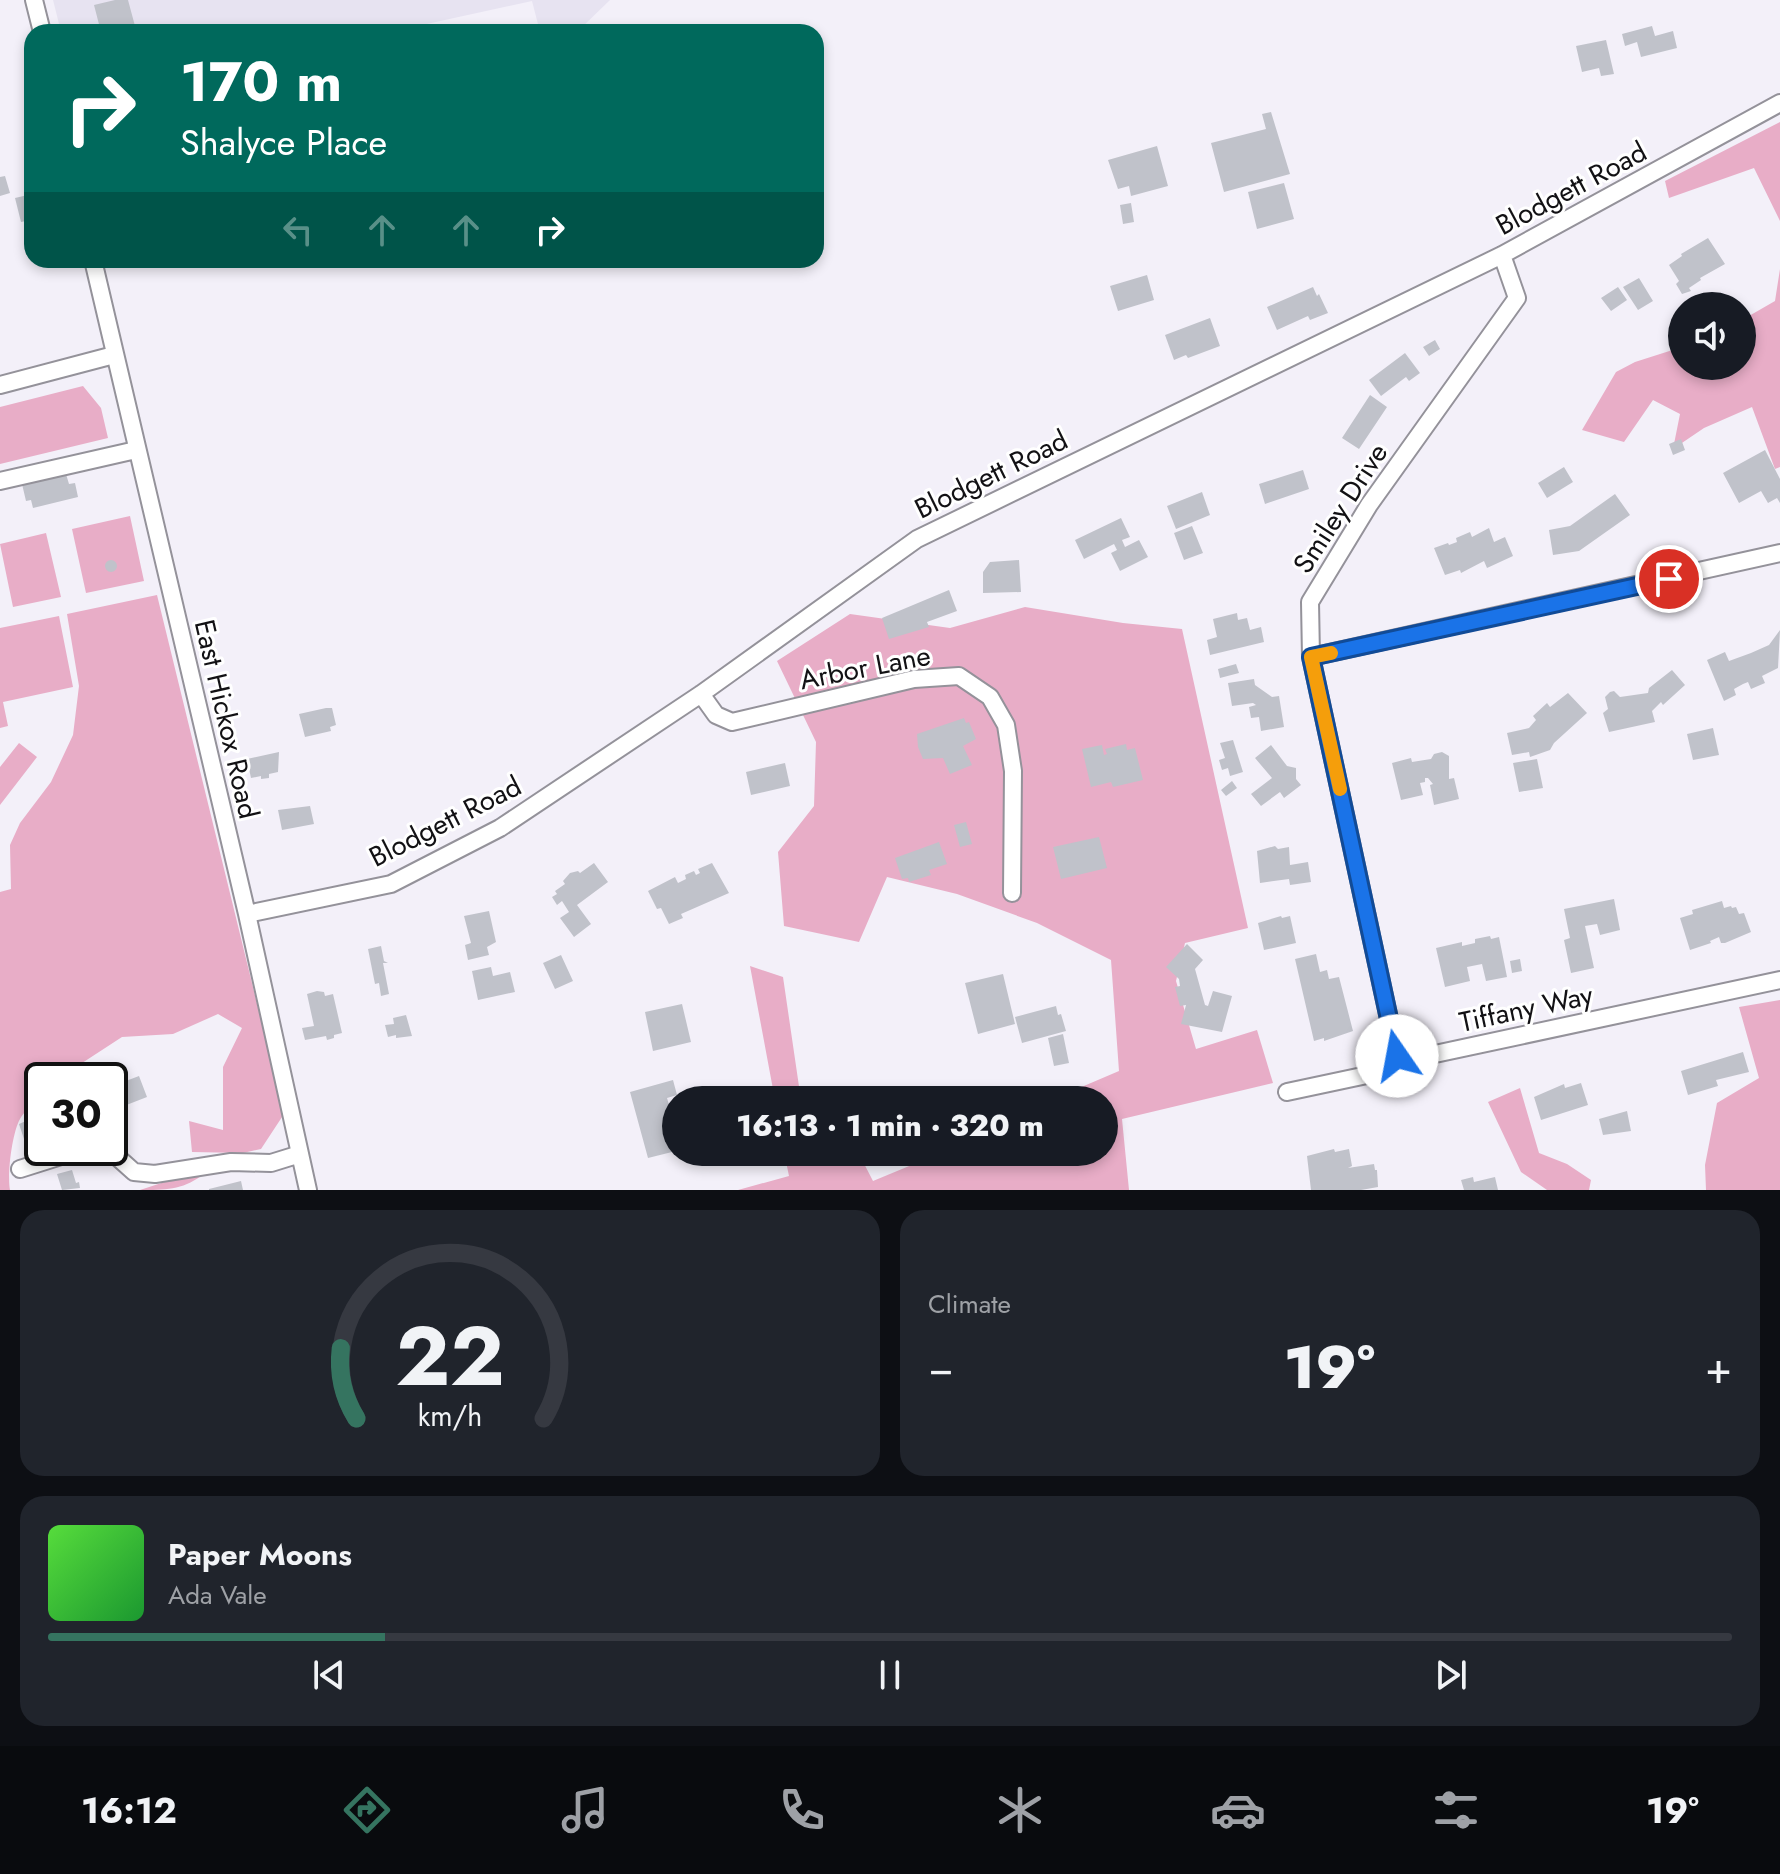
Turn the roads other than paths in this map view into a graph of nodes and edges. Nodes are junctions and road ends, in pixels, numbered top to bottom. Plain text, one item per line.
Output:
1 (34, 0) edge
2 (40, 24) edge
3 (1780, 103) edge
4 (1502, 255) junction
5 (95, 268) edge
6 (114, 355) junction
7 (0, 385) edge
8 (136, 450) junction
9 (0, 481) edge
10 (1780, 553) edge
11 (1311, 657) junction
12 (701, 694) junction
13 (1012, 893) dead end
14 (247, 914) junction
15 (1780, 980) edge
16 (1397, 1056) junction
17 (1287, 1092) dead end
18 (300, 1154) junction
19 (20, 1169) dead end
20 (308, 1190) edge

1 - 2 street
3 - 4 street, Blodgett Road
4 - 11 street, Smiley Drive
4 - 12 street, Blodgett Road
5 - 6 street, East Hickox Road
6 - 7 street
6 - 8 street, East Hickox Road
8 - 9 street
8 - 14 street, East Hickox Road
10 - 11 street
11 - 16 street, Smiley Drive
12 - 13 street, Arbor Lane
12 - 14 street, Blodgett Road
14 - 18 street, East Hickox Road
15 - 16 street, Tiffany Way
16 - 17 street, Tiffany Way
18 - 19 street
18 - 20 street, East Hickox Road

